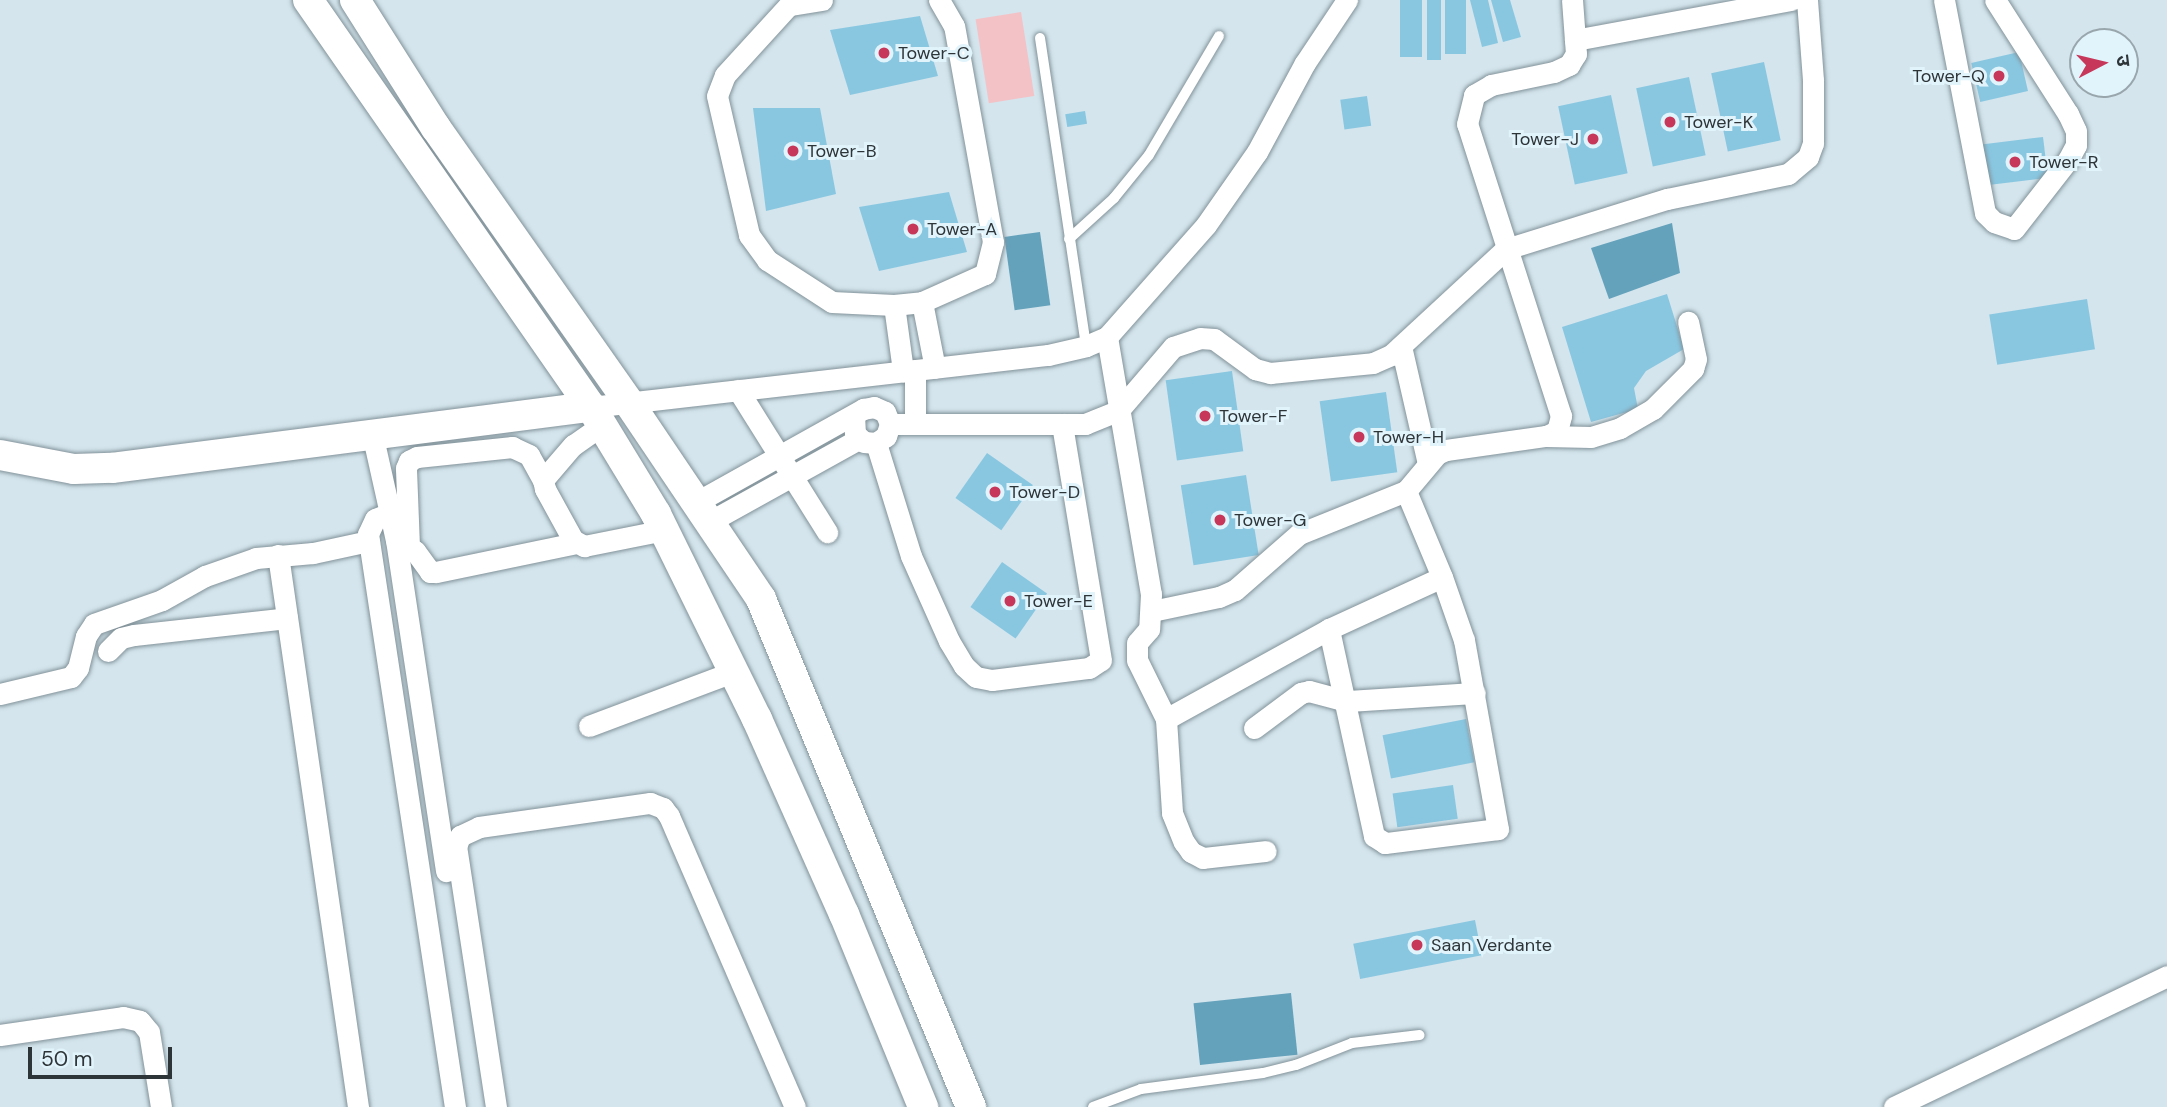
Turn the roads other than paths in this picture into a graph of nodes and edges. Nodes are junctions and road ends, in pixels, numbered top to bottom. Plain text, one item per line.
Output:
1 (309, 0) edge
2 (355, 0) edge
3 (822, 0) edge
4 (939, 0) edge
5 (1348, 0) edge
6 (1572, 0) edge
7 (1791, 0) edge
8 (1807, 0) edge
9 (1944, 0) edge
10 (1995, 0) edge
11 (1219, 36) dead end
12 (1040, 38) dead end
13 (1575, 40) junction
14 (1069, 239) junction
15 (1506, 249) junction
16 (922, 302) junction
17 (894, 305) junction
18 (1688, 322) dead end
19 (1107, 337) junction
20 (1086, 346) junction
21 (1401, 346) junction
22 (918, 370) junction
23 (738, 390) junction
24 (629, 403) junction
25 (1119, 410) junction
26 (597, 416) junction
27 (854, 416) junction
28 (890, 424) junction
29 (915, 424) junction
30 (1062, 424) junction
31 (373, 433) junction
32 (1546, 436) junction
33 (868, 441) junction
34 (0, 455) edge
35 (779, 457) junction
36 (1428, 464) junction
37 (791, 477) junction
38 (543, 480) junction
39 (1406, 491) junction
40 (390, 513) junction
41 (702, 513) junction
42 (664, 530) junction
43 (827, 532) dead end
44 (369, 541) junction
45 (576, 543) junction
46 (401, 549) junction
47 (278, 555) junction
48 (1442, 577) junction
49 (1152, 611) junction
50 (287, 618) junction
51 (1329, 629) junction
52 (1137, 643) junction
53 (108, 651) dead end
54 (1101, 660) junction
55 (735, 671) junction
56 (1475, 693) junction
57 (0, 694) edge
58 (1344, 700) junction
59 (1166, 719) junction
60 (589, 726) dead end
61 (1254, 728) dead end
62 (1266, 851) dead end
63 (448, 884) dead end
64 (2167, 976) edge
65 (0, 1035) edge
66 (1420, 1035) dead end
67 (161, 1107) edge
68 (358, 1107) edge
69 (455, 1107) edge
70 (496, 1107) edge
71 (794, 1107) edge
72 (923, 1107) edge
73 (971, 1107) edge
74 (1093, 1107) edge
75 (1894, 1107) edge

1 - 26 street
2 - 24 street
3 - 17 street
4 - 16 street
5 - 19 street
6 - 13 street
7 - 13 street
8 - 15 street
9 - 10 street
11 - 14 lane
12 - 14 lane
13 - 15 street
14 - 20 lane
15 - 21 street
15 - 32 street
16 - 17 street
16 - 22 street
17 - 22 street
18 - 32 street
19 - 20 street
19 - 25 street
20 - 22 street
21 - 25 street
21 - 36 street
22 - 23 street
22 - 29 street
23 - 24 street
23 - 35 street
24 - 26 street
24 - 41 street
25 - 30 street
25 - 49 street
26 - 31 street
26 - 38 street
26 - 42 street
27 - 28 street
27 - 33 street
27 - 35 street
28 - 29 street
28 - 33 street
29 - 30 street
30 - 54 street
31 - 34 street
31 - 40 street
32 - 36 street
33 - 37 street
33 - 54 street
35 - 37 street
35 - 41 street
36 - 39 street
37 - 41 street
37 - 43 street
38 - 45 street
38 - 46 street
39 - 48 street
39 - 49 street
40 - 44 street
40 - 46 street
41 - 73 street
42 - 45 street
42 - 55 street
44 - 46 street
44 - 47 street
44 - 69 street
45 - 46 street
46 - 63 street
47 - 50 street
47 - 57 street
48 - 51 street
48 - 56 street
49 - 52 street
50 - 53 street
50 - 68 street
51 - 58 street
51 - 59 street
52 - 54 street
52 - 59 street
55 - 60 street
55 - 72 street
56 - 58 street
56 - 58 street
58 - 61 street
59 - 62 street
64 - 75 street
65 - 67 street
66 - 74 lane
70 - 71 street

